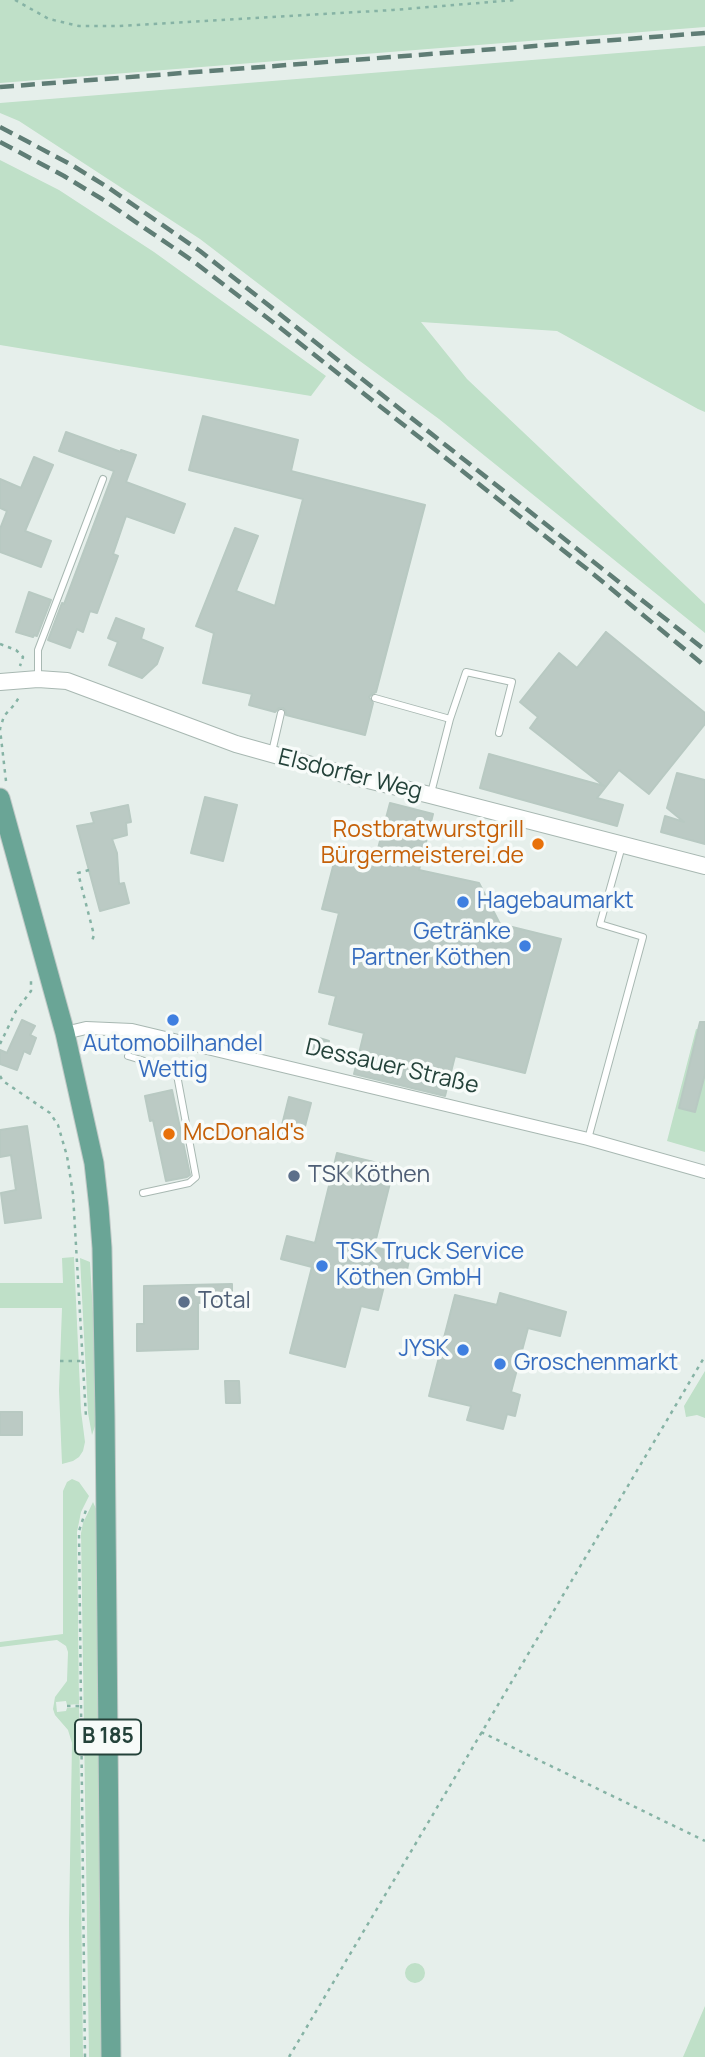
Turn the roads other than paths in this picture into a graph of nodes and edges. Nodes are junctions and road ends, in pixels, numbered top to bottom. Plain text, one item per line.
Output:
1 (103, 479) dead end
2 (38, 679) junction
3 (0, 682) edge
4 (375, 698) dead end
5 (281, 713) dead end
6 (450, 719) junction
7 (499, 733) dead end
8 (272, 755) junction
9 (430, 795) junction
10 (0, 798) edge
11 (622, 845) junction
12 (705, 866) edge
13 (65, 1034) junction
14 (128, 1056) dead end
15 (588, 1139) junction
16 (705, 1172) edge
17 (143, 1193) dead end
18 (111, 2057) edge

1 - 2 lane
2 - 3 street, Elsdorfer Weg
2 - 8 street, Elsdorfer Weg
4 - 6 lane
5 - 8 lane
6 - 7 lane
6 - 9 lane
8 - 9 street, Elsdorfer Weg
9 - 11 street, Elsdorfer Weg
10 - 13 main road, B 185
11 - 12 street, Elsdorfer Weg
11 - 15 lane
13 - 15 street, Dessauer Straße
13 - 18 main road, B 185
14 - 17 lane
15 - 16 street, Dessauer Straße

